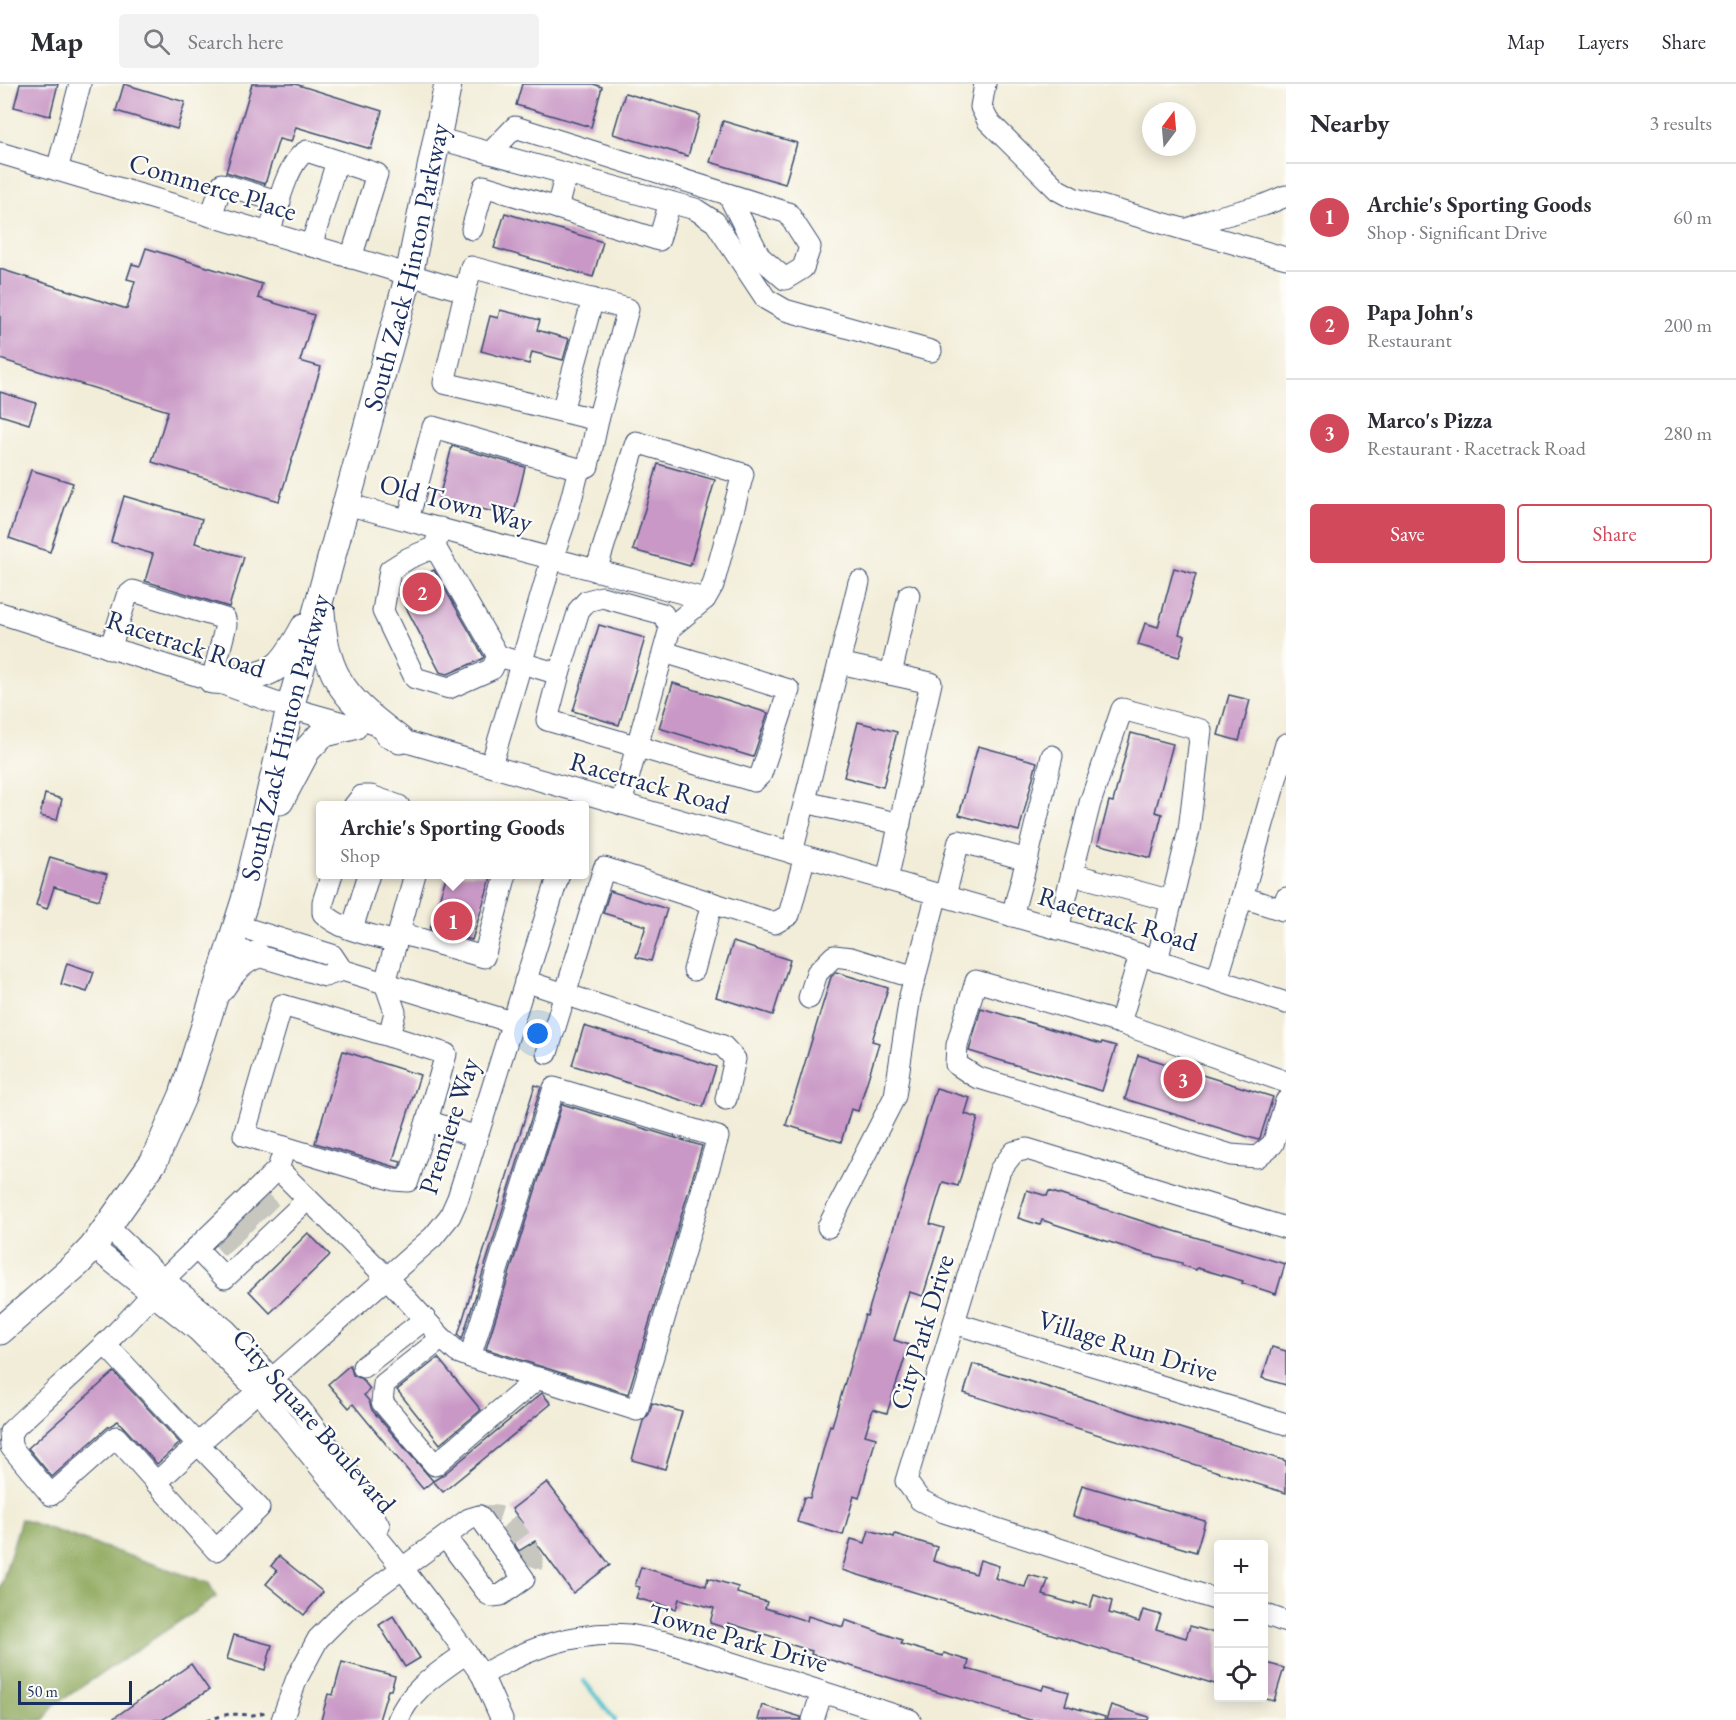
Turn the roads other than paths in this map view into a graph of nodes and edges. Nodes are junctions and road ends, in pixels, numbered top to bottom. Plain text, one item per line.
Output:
1 (80, 84) edge
2 (448, 84) edge
3 (985, 84) edge
4 (436, 138) junction
5 (0, 153) edge
6 (490, 153) junction
7 (337, 161) junction
8 (57, 170) junction
9 (566, 174) junction
10 (686, 181) junction
11 (728, 194) dead end
12 (1286, 196) edge
13 (280, 202) junction
14 (675, 203) junction
15 (557, 208) junction
16 (211, 216) junction
17 (472, 229) dead end
18 (1186, 230) junction
19 (269, 233) junction
20 (311, 246) junction
21 (351, 258) junction
22 (1286, 258) edge
23 (409, 275) junction
24 (464, 291) junction
25 (593, 299) junction
26 (932, 351) dead end
27 (562, 411) junction
28 (598, 420) junction
29 (579, 469) junction
30 (346, 504) junction
31 (408, 520) junction
32 (437, 537) junction
33 (552, 559) junction
34 (596, 571) junction
35 (859, 582) dead end
36 (909, 595) dead end
37 (320, 598) junction
38 (705, 599) junction
39 (0, 614) edge
40 (670, 628) junction
41 (110, 649) junction
42 (664, 652) junction
43 (498, 656) junction
44 (522, 663) junction
45 (839, 663) junction
46 (559, 674) junction
47 (891, 674) junction
48 (212, 680) junction
49 (290, 708) junction
50 (354, 726) junction
51 (400, 740) junction
52 (1286, 744) edge
53 (636, 747) junction
54 (1052, 756) dead end
55 (492, 766) junction
56 (584, 800) edge
57 (356, 801) edge
58 (385, 801) edge
59 (805, 802) junction
60 (621, 804) junction
61 (900, 825) junction
62 (258, 845) junction
63 (799, 855) junction
64 (1027, 860) junction
65 (595, 865) edge
66 (1072, 874) junction
67 (330, 879) edge
68 (367, 879) edge
69 (414, 879) edge
70 (505, 879) edge
71 (557, 879) edge
72 (887, 880) junction
73 (941, 895) junction
74 (1242, 897) junction
75 (1172, 901) junction
76 (712, 903) junction
77 (1285, 906) edge
78 (1012, 916) junction
79 (352, 929) junction
80 (1058, 929) junction
81 (232, 936) junction
82 (398, 938) junction
83 (256, 955) junction
84 (1149, 958) junction
85 (342, 970) junction
86 (694, 970) dead end
87 (915, 978) junction
88 (1217, 980) junction
89 (525, 981) junction
90 (385, 983) junction
91 (565, 994) junction
92 (809, 999) dead end
93 (213, 1001) junction
94 (1286, 1003) edge
95 (512, 1022) junction
96 (1120, 1023) junction
97 (389, 1036) junction
98 (547, 1053) dead end
99 (1286, 1082) edge
100 (726, 1099) dead end
101 (1286, 1101) edge
102 (427, 1121) junction
103 (477, 1137) junction
104 (289, 1149) junction
105 (278, 1169) junction
106 (308, 1199) junction
107 (247, 1225) junction
108 (828, 1227) dead end
109 (1286, 1228) edge
110 (100, 1237) junction
111 (196, 1248) junction
112 (387, 1278) junction
113 (157, 1287) junction
114 (424, 1319) junction
115 (954, 1323) junction
116 (0, 1331) edge
117 (442, 1338) junction
118 (105, 1344) junction
119 (470, 1356) junction
120 (363, 1367) dead end
121 (538, 1378) junction
122 (266, 1386) junction
123 (1286, 1424) edge
124 (198, 1444) junction
125 (156, 1483) junction
126 (446, 1538) junction
127 (403, 1569) junction
128 (1214, 1599) edge
129 (1268, 1616) edge
130 (1286, 1622) edge
131 (466, 1653) junction
132 (482, 1675) junction
133 (822, 1692) junction
134 (276, 1714) edge
135 (866, 1714) edge
136 (398, 1720) edge
137 (502, 1720) edge
138 (813, 1720) edge
139 (910, 1720) edge

1 - 8 street
2 - 4 main road, South Zack Hinton Parkway
3 - 18 street
4 - 6 street
4 - 23 main road, South Zack Hinton Parkway
5 - 8 street, Commerce Place
6 - 9 street
6 - 10 street
7 - 13 street
7 - 20 street
7 - 21 street
8 - 16 street, Commerce Place
9 - 14 street
9 - 15 street
10 - 11 street
10 - 14 street
12 - 18 street
13 - 16 street
13 - 19 street
14 - 15 street
14 - 26 street
15 - 17 street
16 - 19 street, Commerce Place
18 - 22 street
19 - 20 street, Commerce Place
20 - 21 street, Commerce Place
21 - 23 street, Commerce Place
23 - 24 street, Commerce Place
23 - 30 main road, South Zack Hinton Parkway
24 - 25 street
24 - 27 street
25 - 27 street
25 - 28 street
27 - 28 street
28 - 29 street
29 - 31 street
29 - 33 street
30 - 31 street, Old Town Way
30 - 37 main road, South Zack Hinton Parkway
31 - 32 street, Old Town Way
32 - 33 street, Old Town Way
32 - 43 street
32 - 43 street
33 - 34 street, Old Town Way
33 - 44 street
34 - 38 street, Old Town Way
34 - 38 street
35 - 45 street
36 - 47 street
37 - 48 main road
37 - 49 main road, South Zack Hinton Parkway
37 - 51 main road
38 - 40 street
39 - 41 street, Racetrack Road
40 - 42 street
40 - 46 street
41 - 48 street, Racetrack Road
41 - 48 street
42 - 53 street
42 - 53 street
43 - 44 street
44 - 46 street
44 - 55 street
45 - 47 street
45 - 59 street
46 - 53 street
47 - 61 street
48 - 49 street, Racetrack Road
49 - 50 street, Racetrack Road
49 - 62 main road, South Zack Hinton Parkway
50 - 51 street, Racetrack Road
50 - 62 main road
51 - 55 street, Racetrack Road
52 - 74 street
53 - 60 street
54 - 64 street
55 - 56 street, Racetrack Road
56 - 60 street, Racetrack Road
57 - 58 street
59 - 61 street
59 - 63 street
60 - 63 street, Racetrack Road
61 - 72 street
62 - 81 main road, South Zack Hinton Parkway
63 - 72 street, Racetrack Road
63 - 76 street
64 - 73 street
64 - 78 street
65 - 76 street
65 - 91 street
66 - 75 street
66 - 75 street
66 - 80 street
67 - 79 street
68 - 79 street
69 - 82 street
70 - 82 street
71 - 89 street, Premiere Way
72 - 73 street, Racetrack Road
73 - 78 street, Racetrack Road
73 - 87 street
74 - 77 street
74 - 88 street
75 - 84 street
76 - 86 street
78 - 80 street, Racetrack Road
79 - 82 street
80 - 84 street, Racetrack Road
81 - 83 street
81 - 85 street
81 - 93 main road, South Zack Hinton Parkway
82 - 90 street
83 - 85 street
83 - 93 main road
84 - 88 street, Racetrack Road
84 - 96 street
85 - 90 street
87 - 92 street
87 - 108 street
88 - 94 street, Racetrack Road
89 - 91 street
89 - 95 street, Premiere Way
90 - 95 street
90 - 97 street
91 - 98 street
91 - 100 street
93 - 110 main road, South Zack Hinton Parkway
95 - 103 street, Premiere Way
96 - 99 street
96 - 101 street
97 - 102 street
97 - 104 street
102 - 103 street
102 - 104 street
103 - 112 street, Premiere Way
104 - 105 street
105 - 106 street
105 - 107 street
106 - 107 street
106 - 112 street
107 - 111 street
107 - 111 street
109 - 115 street, City Park Drive
110 - 113 street, City Square Boulevard
110 - 116 main road, South Zack Hinton Parkway
111 - 113 street
112 - 114 street
112 - 122 street, Premiere Way
113 - 118 street
113 - 122 street, City Square Boulevard
114 - 117 street
114 - 120 street
115 - 123 street, Village Run Drive
115 - 128 street, City Park Drive
117 - 119 street
117 - 121 street
118 - 124 street
118 - 125 street
119 - 121 street
119 - 121 street
122 - 124 street, Premiere Way
122 - 127 street, City Square Boulevard
124 - 125 street, Premiere Way
124 - 125 street
126 - 126 street
126 - 127 street
127 - 131 street, City Square Boulevard
127 - 134 street
129 - 130 street
131 - 132 street, City Square Boulevard
131 - 136 street
132 - 133 street, Towne Park Drive
132 - 137 street, City Square Boulevard
133 - 135 street, Towne Park Drive
133 - 138 street
135 - 139 street, Towne Park Drive

